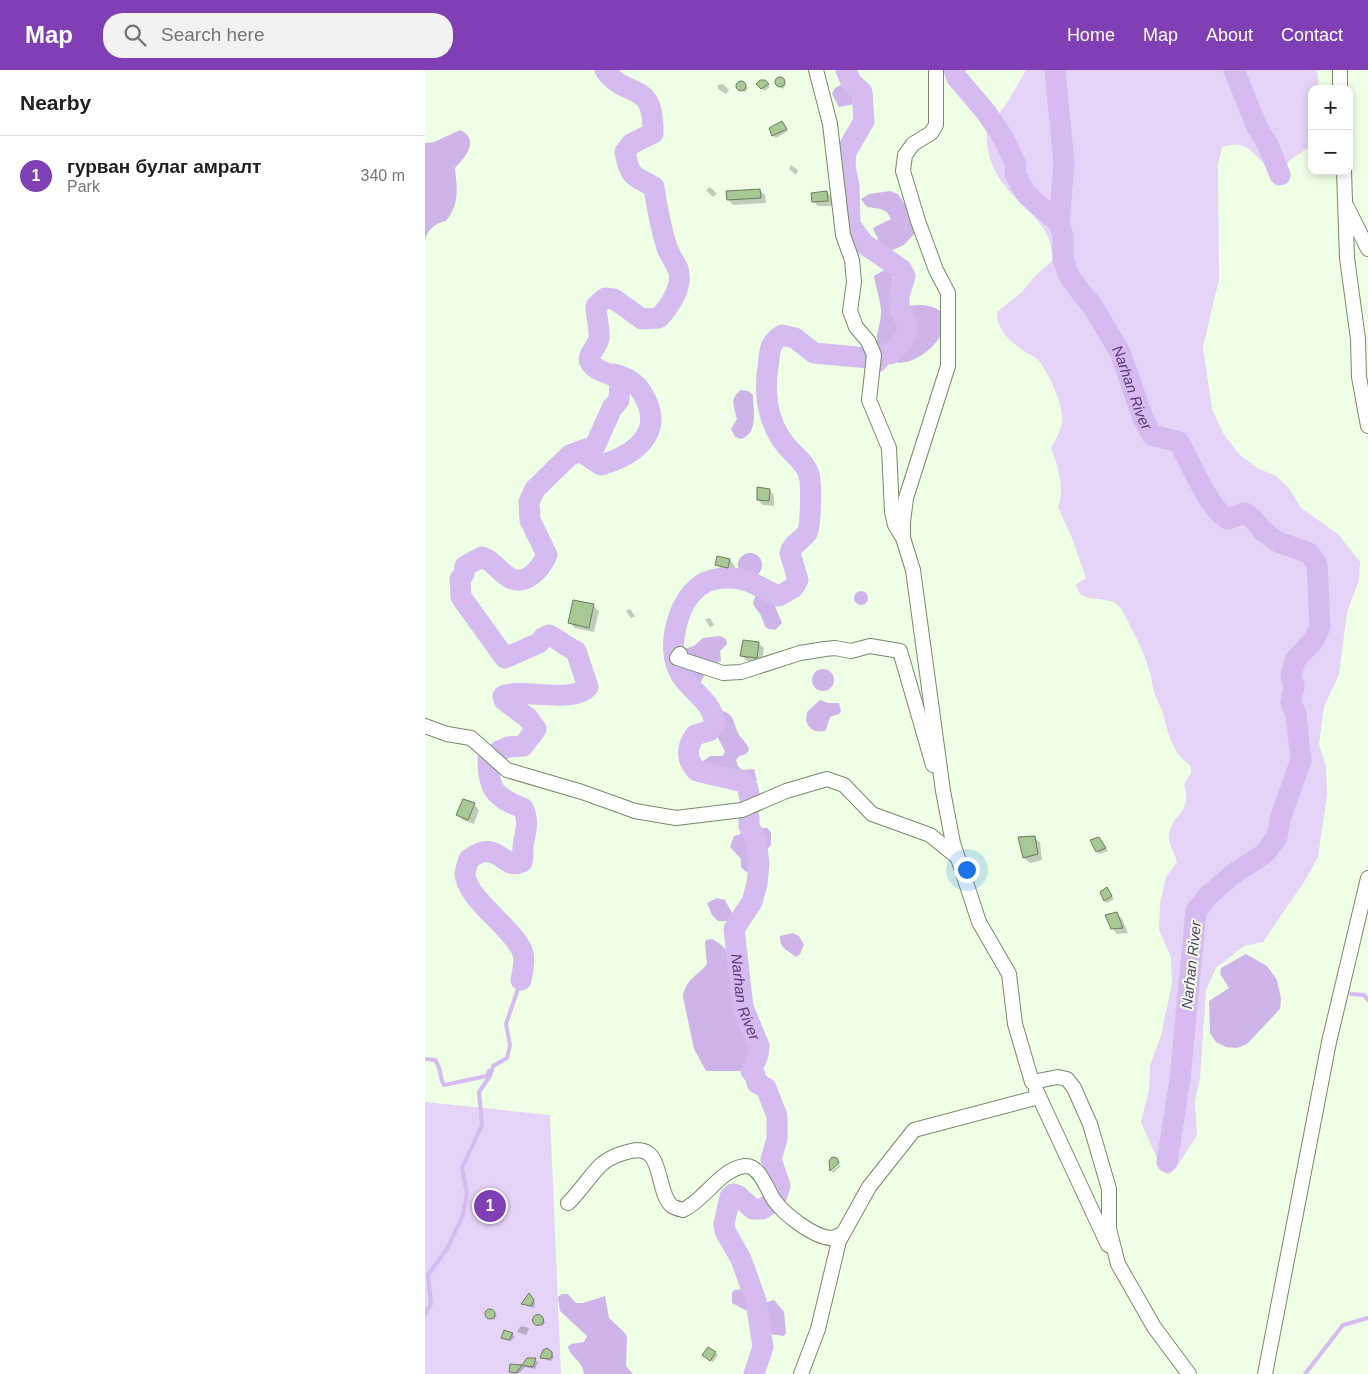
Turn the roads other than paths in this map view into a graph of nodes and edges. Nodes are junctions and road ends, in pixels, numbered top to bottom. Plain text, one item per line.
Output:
1 (815, 70) edge
2 (936, 70) edge
3 (1339, 70) edge
4 (1340, 85) edge
5 (1343, 175) edge
6 (1345, 202) junction
7 (1368, 249) edge
8 (1368, 426) edge
9 (903, 538) junction
10 (680, 654) dead end
11 (425, 726) edge
12 (943, 791) junction
13 (957, 856) junction
14 (1368, 878) edge
15 (1032, 1082) junction
16 (1039, 1097) junction
17 (568, 1203) dead end
18 (842, 1234) junction
19 (1118, 1264) junction
20 (801, 1374) edge
21 (1189, 1374) edge
22 (1265, 1374) edge

1 - 9 street
2 - 9 street
3 - 4 street
5 - 6 street
6 - 7 street
6 - 8 street
9 - 12 street
10 - 12 street
11 - 13 street
12 - 13 street
13 - 15 street
14 - 22 street
15 - 16 street
15 - 19 street
16 - 18 street
16 - 19 street
17 - 18 street
18 - 20 street
19 - 21 street

